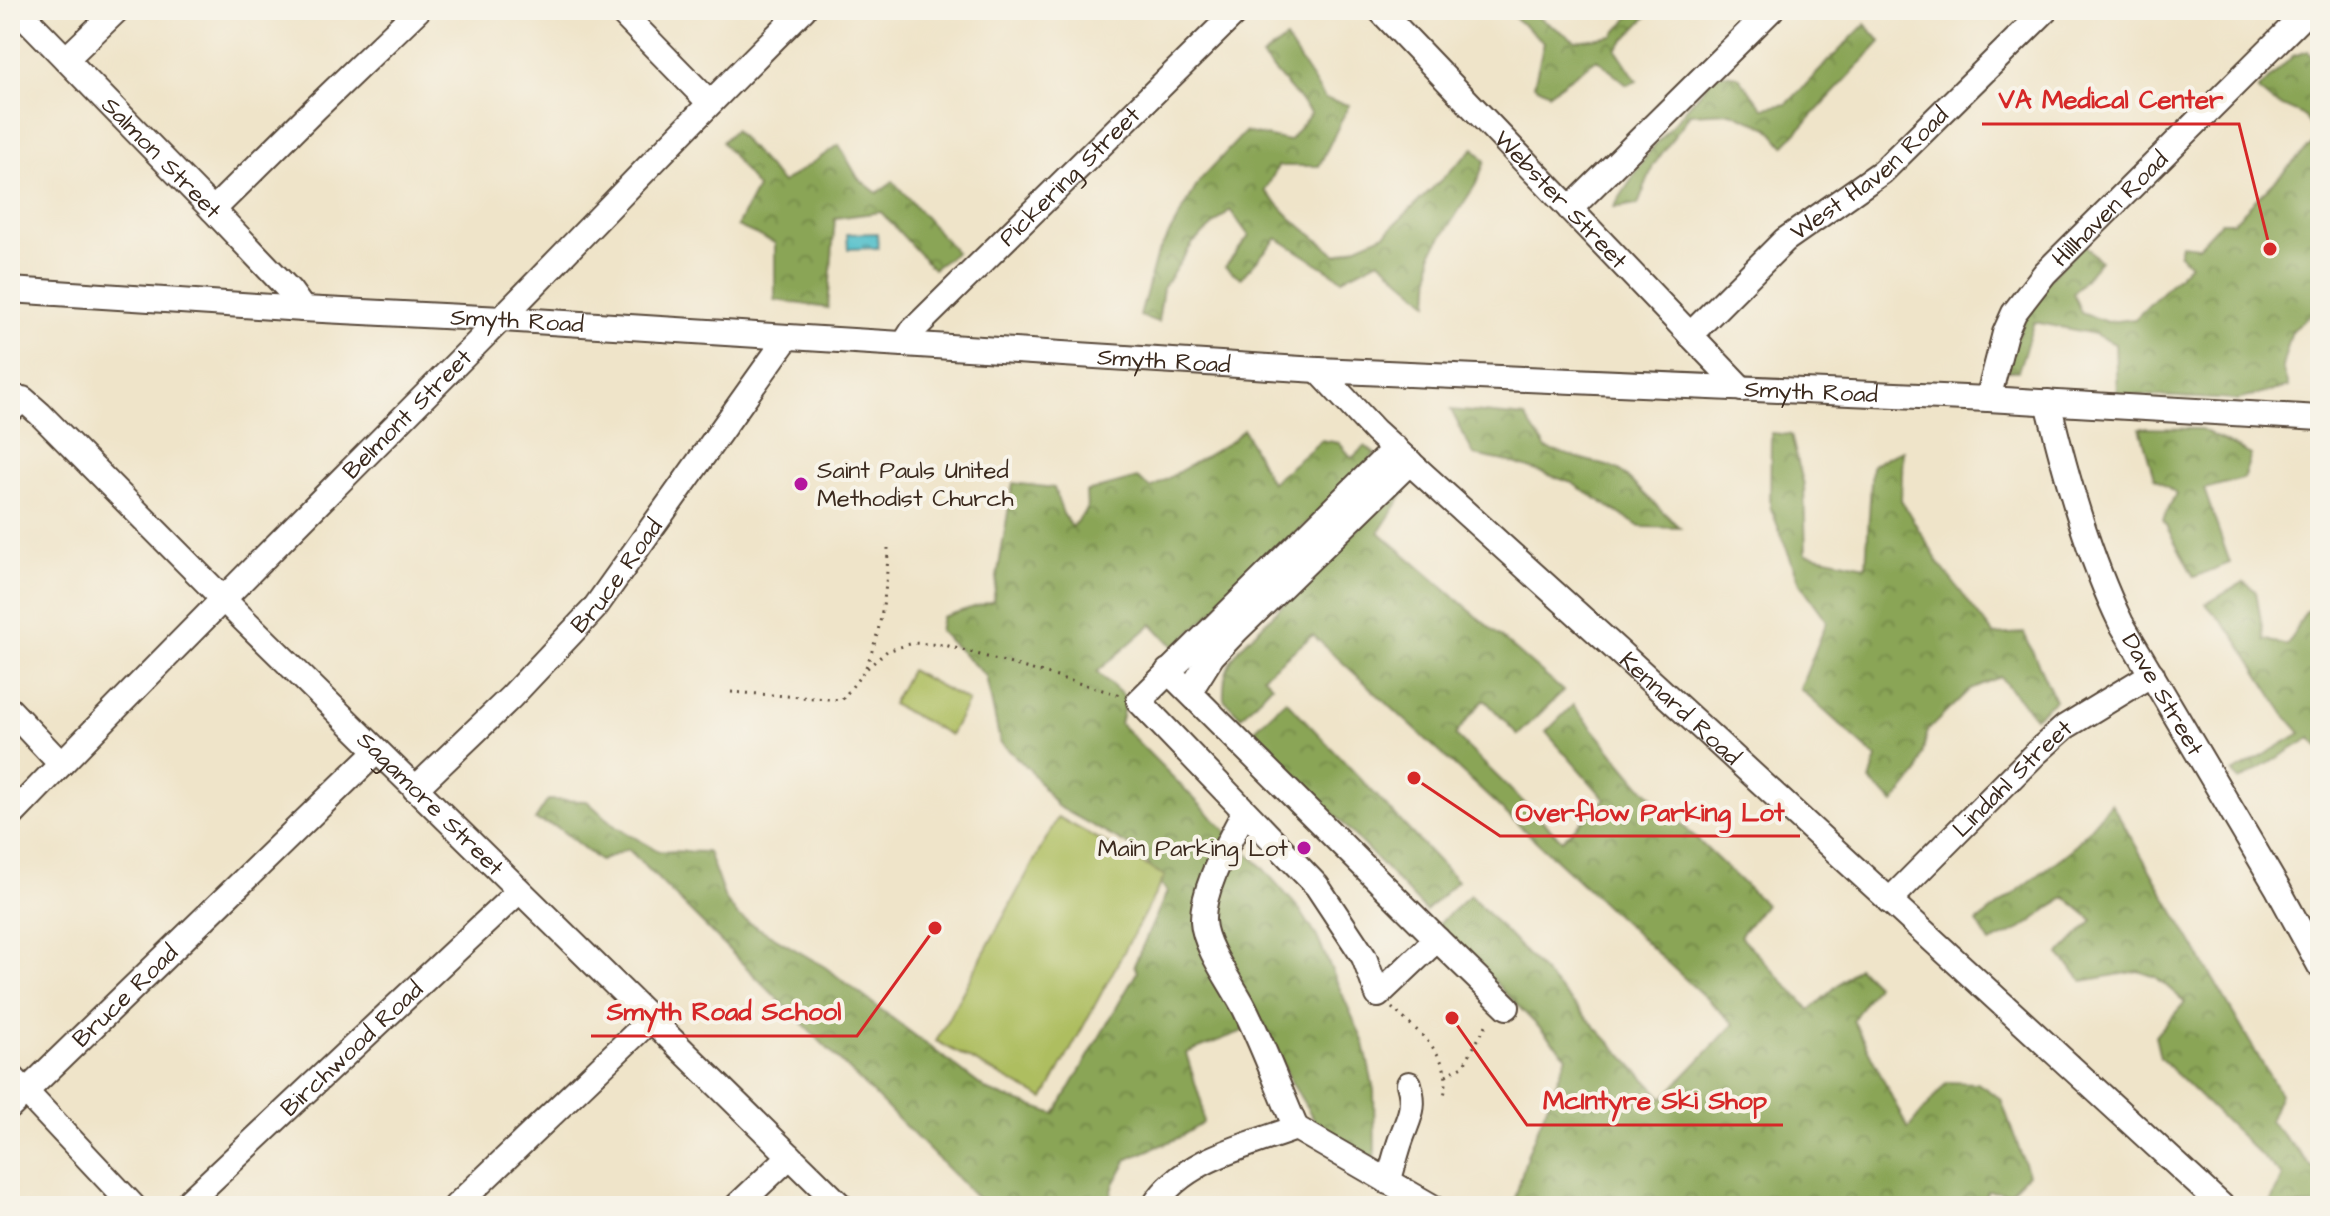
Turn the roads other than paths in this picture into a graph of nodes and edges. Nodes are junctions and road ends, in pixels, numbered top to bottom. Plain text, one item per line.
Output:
1 (18, 10) edge
2 (117, 10) edge
3 (418, 10) edge
4 (619, 10) edge
5 (803, 10) edge
6 (1238, 10) edge
7 (1380, 10) edge
8 (1771, 10) edge
9 (2046, 10) edge
10 (2309, 10) edge
11 (66, 59) junction
12 (709, 102) junction
13 (1570, 209) junction
14 (213, 210) junction
15 (10, 290) edge
16 (303, 309) junction
17 (502, 319) junction
18 (1690, 335) junction
19 (787, 338) junction
20 (904, 344) junction
21 (1318, 370) junction
22 (1742, 389) junction
23 (1988, 399) junction
24 (2048, 402) junction
25 (16, 405) edge
26 (2320, 418) edge
27 (1403, 455) junction
28 (223, 598) junction
29 (1168, 671) junction
30 (2152, 674) junction
31 (1190, 691) junction
32 (10, 710) edge
33 (377, 751) junction
34 (61, 764) junction
35 (415, 789) junction
36 (1244, 812) junction
37 (10, 817) edge
38 (519, 891) junction
39 (1889, 901) junction
40 (1437, 939) junction
41 (2320, 966) edge
42 (1504, 1003) road end
43 (651, 1019) junction
44 (1409, 1084) dead end
45 (15, 1092) edge
46 (1296, 1128) junction
47 (790, 1156) junction
48 (1388, 1182) junction
49 (133, 1206) edge
50 (184, 1206) edge
51 (456, 1206) edge
52 (737, 1206) edge
53 (841, 1206) edge
54 (1154, 1206) edge
55 (1431, 1206) edge
56 (2222, 1206) edge

1 - 11 street, Salmon Street
2 - 11 street
3 - 14 street
4 - 12 street
5 - 12 street, Belmont Street
6 - 20 street, Pickering Street
7 - 13 street, Webster Street
8 - 13 street
9 - 18 street, West Haven Road
10 - 23 street, Hillhaven Road
11 - 14 street, Salmon Street
12 - 17 street, Belmont Street
13 - 18 street, Webster Street
14 - 16 street, Salmon Street
15 - 16 street, Smyth Road
16 - 17 street, Smyth Road
17 - 19 street, Smyth Road
17 - 28 street, Belmont Street
18 - 22 street, Webster Street
19 - 20 street, Smyth Road
19 - 35 street, Bruce Road
20 - 21 street, Smyth Road
21 - 22 street, Smyth Road
21 - 27 street, Kennard Road
22 - 23 street, Smyth Road
23 - 24 street, Smyth Road
24 - 26 street, Smyth Road
24 - 30 street, Dave Street
25 - 28 street, Sagamore Street
27 - 29 street
27 - 31 street
27 - 39 street, Kennard Road
28 - 33 street, Sagamore Street
28 - 34 street, Belmont Street
29 - 31 street
29 - 36 street
30 - 39 street, Lindahl Street
30 - 41 street, Dave Street
31 - 40 street
32 - 34 street
33 - 35 street, Sagamore Street
33 - 45 street, Bruce Road
34 - 37 street, Belmont Street
35 - 38 street, Sagamore Street
36 - 40 street
36 - 46 street
38 - 43 street, Sagamore Street
38 - 50 street, Birchwood Road
39 - 56 street, Kennard Road
40 - 42 street
43 - 47 street, Sagamore Street
43 - 51 street
44 - 48 street
45 - 49 street
46 - 48 street
46 - 54 street
47 - 52 street
47 - 53 street, Sagamore Street
48 - 55 street

